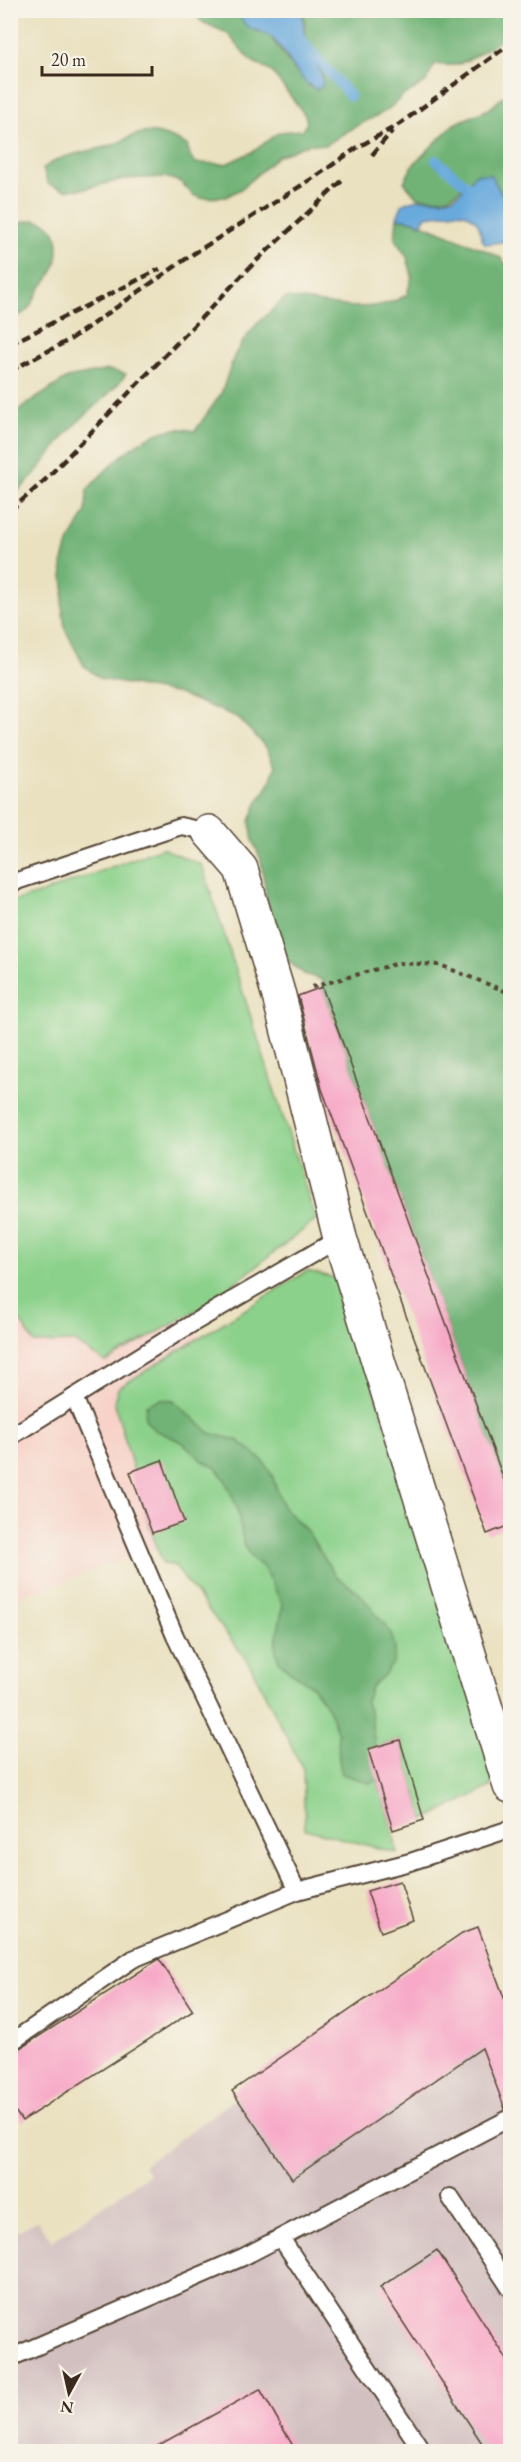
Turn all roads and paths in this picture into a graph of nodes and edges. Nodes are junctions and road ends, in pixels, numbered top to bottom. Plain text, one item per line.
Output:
1 (209, 832) joint
2 (10, 886) edge
3 (510, 993) edge
4 (279, 996) junction
5 (340, 1238) junction
6 (75, 1397) junction
7 (10, 1437) edge
8 (510, 1786) edge
9 (510, 1828) edge
10 (297, 1891) junction
11 (10, 2043) edge
12 (510, 2118) edge
13 (450, 2197) dead end
14 (281, 2238) junction
15 (510, 2288) edge
16 (10, 2358) edge
17 (423, 2451) edge

1 - 2 lane
1 - 4 street
3 - 4 path
4 - 5 street
5 - 6 lane
5 - 8 street
6 - 7 lane
6 - 10 lane
9 - 10 lane
10 - 11 lane
12 - 14 lane
13 - 15 lane
14 - 16 lane
14 - 17 lane

